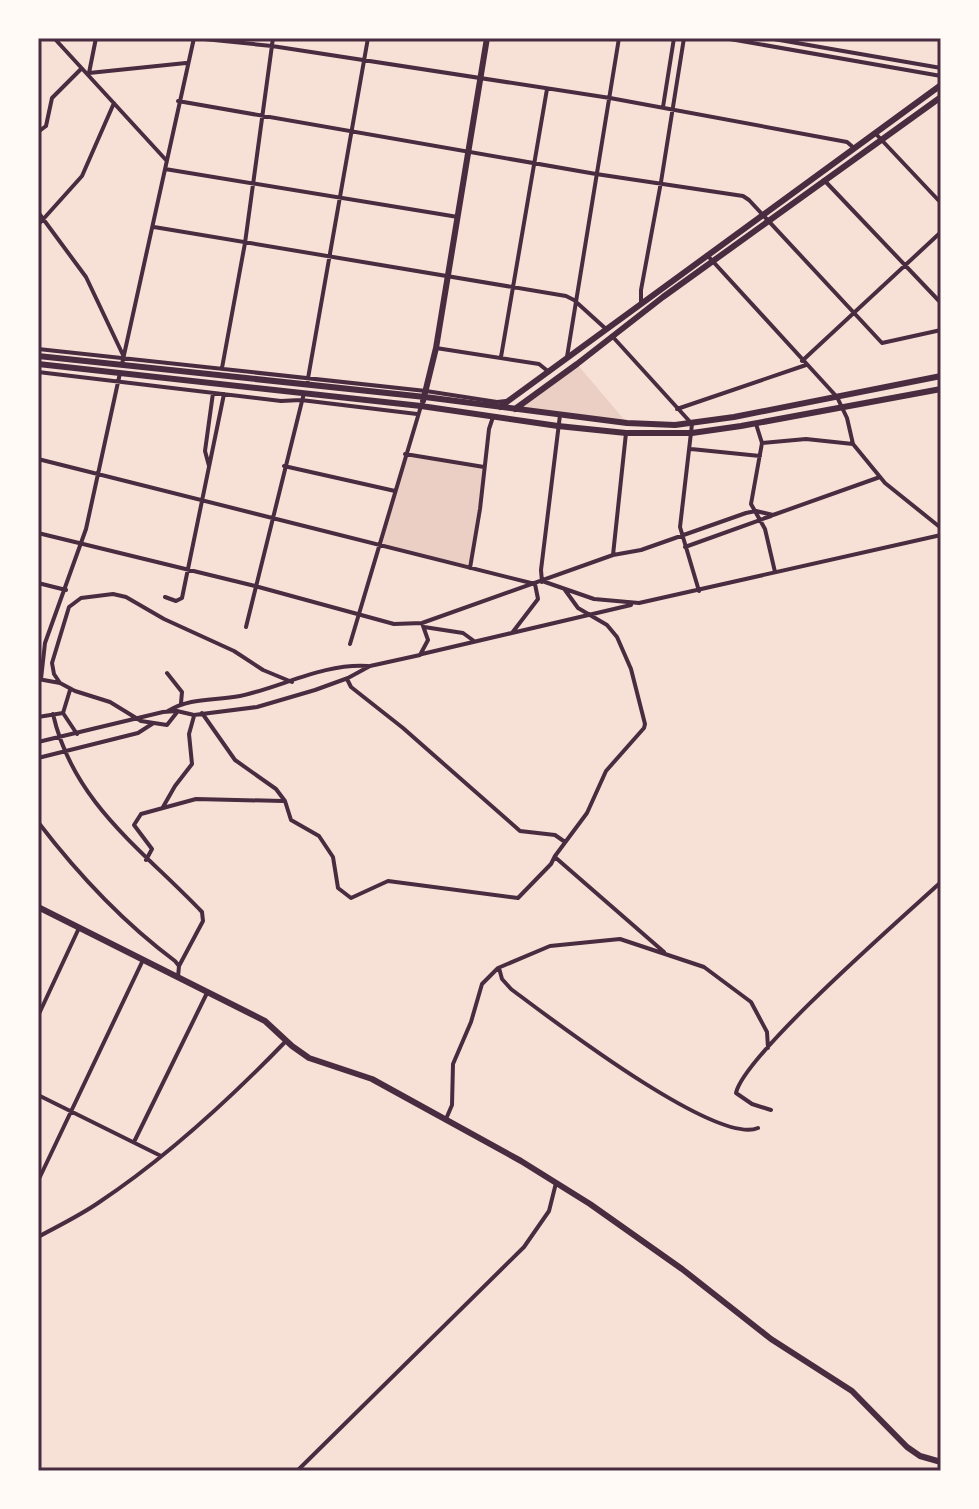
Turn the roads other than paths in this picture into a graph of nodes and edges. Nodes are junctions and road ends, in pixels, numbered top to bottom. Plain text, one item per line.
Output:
1 (54, 38) edge
2 (96, 38) edge
3 (194, 38) edge
4 (273, 38) edge
5 (368, 38) edge
6 (487, 38) edge
7 (617, 38) edge
8 (674, 38) edge
9 (684, 38) edge
10 (724, 38) edge
11 (768, 38) edge
12 (272, 46) junction
13 (364, 61) junction
14 (187, 63) junction
15 (941, 68) edge
16 (81, 69) junction
17 (89, 73) junction
18 (941, 76) edge
19 (481, 80) junction
20 (941, 85) edge
21 (547, 89) junction
22 (933, 91) junction
23 (610, 98) junction
24 (941, 98) edge
25 (178, 101) junction
26 (114, 103) junction
27 (663, 108) junction
28 (672, 108) junction
29 (264, 117) junction
30 (38, 132) edge
31 (351, 132) junction
32 (877, 136) junction
33 (854, 148) junction
34 (469, 153) junction
35 (166, 160) junction
36 (533, 163) junction
37 (165, 169) junction
38 (596, 174) junction
39 (817, 174) junction
40 (824, 180) junction
41 (661, 182) junction
42 (253, 184) junction
43 (340, 196) junction
44 (941, 203) edge
45 (38, 212) edge
46 (762, 215) junction
47 (458, 217) junction
48 (45, 220) junction
49 (768, 221) junction
50 (38, 225) edge
51 (154, 227) junction
52 (941, 232) edge
53 (245, 243) junction
54 (330, 255) junction
55 (707, 255) junction
56 (712, 262) junction
57 (906, 265) junction
58 (448, 276) junction
59 (511, 287) junction
60 (574, 300) junction
61 (941, 303) edge
62 (641, 305) junction
63 (854, 312) junction
64 (607, 330) junction
65 (941, 330) edge
66 (613, 337) junction
67 (436, 348) junction
68 (38, 349) edge
69 (38, 356) edge
70 (501, 357) junction
71 (567, 359) junction
72 (123, 360) junction
73 (804, 363) junction
74 (38, 364) edge
75 (222, 369) junction
76 (38, 372) edge
77 (549, 372) junction
78 (941, 376) edge
79 (119, 378) junction
80 (308, 381) junction
81 (941, 389) edge
82 (213, 393) junction
83 (224, 394) junction
84 (425, 394) junction
85 (516, 396) junction
86 (302, 397) junction
87 (837, 397) junction
88 (500, 407) junction
89 (842, 408) junction
90 (515, 409) junction
91 (677, 409) junction
92 (419, 410) junction
93 (560, 415) junction
94 (493, 417) junction
95 (507, 418) junction
96 (692, 424) junction
97 (756, 424) junction
98 (558, 426) junction
99 (626, 433) junction
100 (692, 433) junction
101 (762, 443) junction
102 (853, 444) junction
103 (690, 449) junction
104 (405, 454) junction
105 (760, 456) junction
106 (38, 459) edge
107 (284, 466) junction
108 (484, 467) junction
109 (209, 468) junction
110 (96, 473) junction
111 (880, 477) junction
112 (395, 491) junction
113 (203, 501) junction
114 (756, 511) junction
115 (773, 515) junction
116 (271, 519) junction
117 (760, 522) junction
118 (941, 528) edge
119 (38, 533) edge
120 (682, 535) junction
121 (941, 535) edge
122 (79, 543) junction
123 (378, 544) junction
124 (685, 547) junction
125 (613, 555) junction
126 (188, 569) junction
127 (470, 569) junction
128 (775, 572) junction
129 (542, 582) junction
130 (38, 583) edge
131 (535, 584) junction
132 (255, 586) junction
133 (66, 590) junction
134 (565, 590) junction
135 (699, 591) junction
136 (165, 597) dead end
137 (639, 603) junction
138 (358, 614) junction
139 (588, 616) junction
140 (423, 625) junction
141 (246, 627) dead end
142 (512, 633) junction
143 (474, 641) junction
144 (350, 644) dead end
145 (420, 655) junction
146 (370, 666) junction
147 (167, 673) dead end
148 (40, 679) edge
149 (347, 679) junction
150 (292, 682) junction
151 (60, 683) junction
152 (70, 689) junction
153 (181, 703) junction
154 (177, 711) junction
155 (166, 712) junction
156 (63, 713) junction
157 (202, 713) junction
158 (53, 714) junction
159 (194, 715) junction
160 (38, 717) edge
161 (137, 719) junction
162 (152, 724) junction
163 (77, 734) junction
164 (58, 737) junction
165 (38, 742) edge
166 (63, 751) junction
167 (38, 758) edge
168 (285, 801) junction
169 (163, 807) junction
170 (38, 822) edge
171 (565, 842) junction
172 (555, 856) junction
173 (146, 860) junction
174 (941, 882) edge
175 (38, 907) edge
176 (79, 928) junction
177 (669, 956) junction
178 (143, 960) junction
179 (179, 966) junction
180 (498, 968) junction
181 (178, 977) junction
182 (208, 992) junction
183 (38, 1016) edge
184 (286, 1041) junction
185 (768, 1048) junction
186 (38, 1095) edge
187 (771, 1110) dead end
188 (71, 1111) junction
189 (446, 1119) junction
190 (758, 1128) dead end
191 (134, 1142) junction
192 (161, 1156) junction
193 (38, 1181) edge
194 (556, 1183) junction
195 (38, 1237) edge
196 (941, 1462) edge
197 (297, 1471) edge

1 - 16 street
2 - 17 street
3 - 12 street
3 - 14 street
4 - 12 street
5 - 13 street
6 - 19 street
7 - 23 street
8 - 27 street
9 - 28 street
10 - 18 street
11 - 15 street
12 - 13 street
12 - 29 street
13 - 19 street
13 - 31 street
14 - 17 street
14 - 25 street
16 - 17 street
16 - 30 street
17 - 26 street
19 - 21 street
19 - 34 street
20 - 22 street
21 - 23 street
21 - 36 street
22 - 24 street
22 - 32 street
23 - 27 street
23 - 38 street
24 - 32 street
25 - 29 street
25 - 35 street
26 - 35 street
26 - 48 street
27 - 28 street
28 - 33 street
28 - 41 street
29 - 31 street
29 - 42 street
31 - 34 street
31 - 43 street
32 - 33 street
32 - 40 street
32 - 44 street
33 - 39 street
34 - 36 street
34 - 47 street
35 - 37 street
36 - 38 street
36 - 59 street
37 - 42 street
37 - 51 street
38 - 41 street
38 - 60 street
39 - 40 street
39 - 46 street
40 - 49 street
40 - 57 street
41 - 46 street
41 - 62 street
42 - 43 street
42 - 53 street
43 - 47 street
43 - 54 street
45 - 48 street
46 - 49 street
46 - 55 street
47 - 58 street
48 - 50 street
48 - 72 street
49 - 56 street
49 - 63 street
51 - 53 street
51 - 72 street
52 - 57 street
53 - 54 street
53 - 75 street
54 - 58 street
54 - 80 street
55 - 56 street
55 - 62 street
56 - 66 street
56 - 73 street
57 - 61 street
57 - 63 street
58 - 59 street
58 - 67 street
59 - 60 street
59 - 70 street
60 - 64 street
60 - 71 street
62 - 64 street
63 - 65 street
63 - 73 street
64 - 66 street
64 - 71 street
66 - 90 street
66 - 91 street
67 - 70 street
67 - 84 street
68 - 72 street
69 - 72 street
70 - 77 street
71 - 77 street
72 - 75 street
72 - 79 street
72 - 80 street
73 - 87 street
73 - 91 street
74 - 79 street
75 - 80 street
76 - 79 street
77 - 85 street
78 - 87 street
79 - 82 street
79 - 86 street
79 - 110 street
80 - 84 street
80 - 86 street
81 - 89 street
82 - 83 street
82 - 109 street
83 - 86 street
83 - 109 street
84 - 85 street
84 - 88 street
84 - 92 street
85 - 88 street
86 - 92 street
86 - 107 street
87 - 89 street
87 - 96 street
88 - 90 street
88 - 94 street
89 - 97 street
89 - 102 street
90 - 93 street
90 - 95 street
91 - 96 street
92 - 94 street
92 - 104 street
93 - 96 street
93 - 98 street
94 - 95 street
94 - 108 street
95 - 98 street
96 - 100 street
97 - 100 street
97 - 101 street
98 - 99 street
98 - 129 street
99 - 100 street
99 - 125 street
100 - 103 street
101 - 102 street
101 - 105 street
102 - 111 street
103 - 105 street
103 - 120 street
104 - 108 street
104 - 112 street
105 - 114 street
106 - 110 street
107 - 112 street
107 - 116 street
108 - 127 street
109 - 113 street
110 - 113 street
110 - 122 street
111 - 115 street
111 - 118 street
112 - 123 street
113 - 116 street
113 - 126 street
114 - 115 street
114 - 117 street
114 - 120 street
115 - 117 street
116 - 123 street
116 - 132 street
117 - 124 street
117 - 128 street
119 - 122 street
120 - 124 street
120 - 125 street
121 - 128 street
122 - 126 street
122 - 133 street
123 - 127 street
123 - 138 street
124 - 135 street
125 - 129 street
126 - 132 street
126 - 136 street
127 - 131 street
128 - 135 street
129 - 131 street
129 - 134 street
130 - 133 street
131 - 140 street
131 - 142 street
132 - 138 street
132 - 141 street
133 - 148 street
134 - 137 street
134 - 139 street
135 - 137 street
137 - 139 street
138 - 140 street
138 - 144 street
139 - 142 street
139 - 171 street
140 - 143 street
140 - 145 street
142 - 143 street
143 - 145 street
145 - 146 street
146 - 149 street
146 - 150 street
147 - 153 street
148 - 151 street
149 - 157 street
149 - 171 street
150 - 151 street
150 - 153 street
151 - 152 street
152 - 156 street
152 - 161 street
153 - 154 street
153 - 155 street
154 - 155 street
154 - 159 street
154 - 162 street
155 - 161 street
156 - 158 street
156 - 163 street
157 - 159 street
157 - 168 street
158 - 160 street
158 - 164 street
159 - 169 street
161 - 162 street
161 - 163 street
162 - 166 street
163 - 164 street
164 - 165 street
164 - 166 street
166 - 167 street
166 - 173 street
168 - 169 street
168 - 172 street
169 - 173 street
170 - 179 street
171 - 172 street
172 - 177 street
173 - 179 street
174 - 185 street
175 - 176 street
176 - 178 street
176 - 183 street
177 - 180 street
177 - 185 street
178 - 181 street
178 - 188 street
179 - 181 street
180 - 189 street
180 - 190 street
181 - 182 street
182 - 184 street
182 - 191 street
184 - 189 street
184 - 192 street
185 - 187 street
186 - 188 street
188 - 191 street
188 - 193 street
189 - 194 street
191 - 192 street
192 - 195 street
194 - 196 street
194 - 197 street

